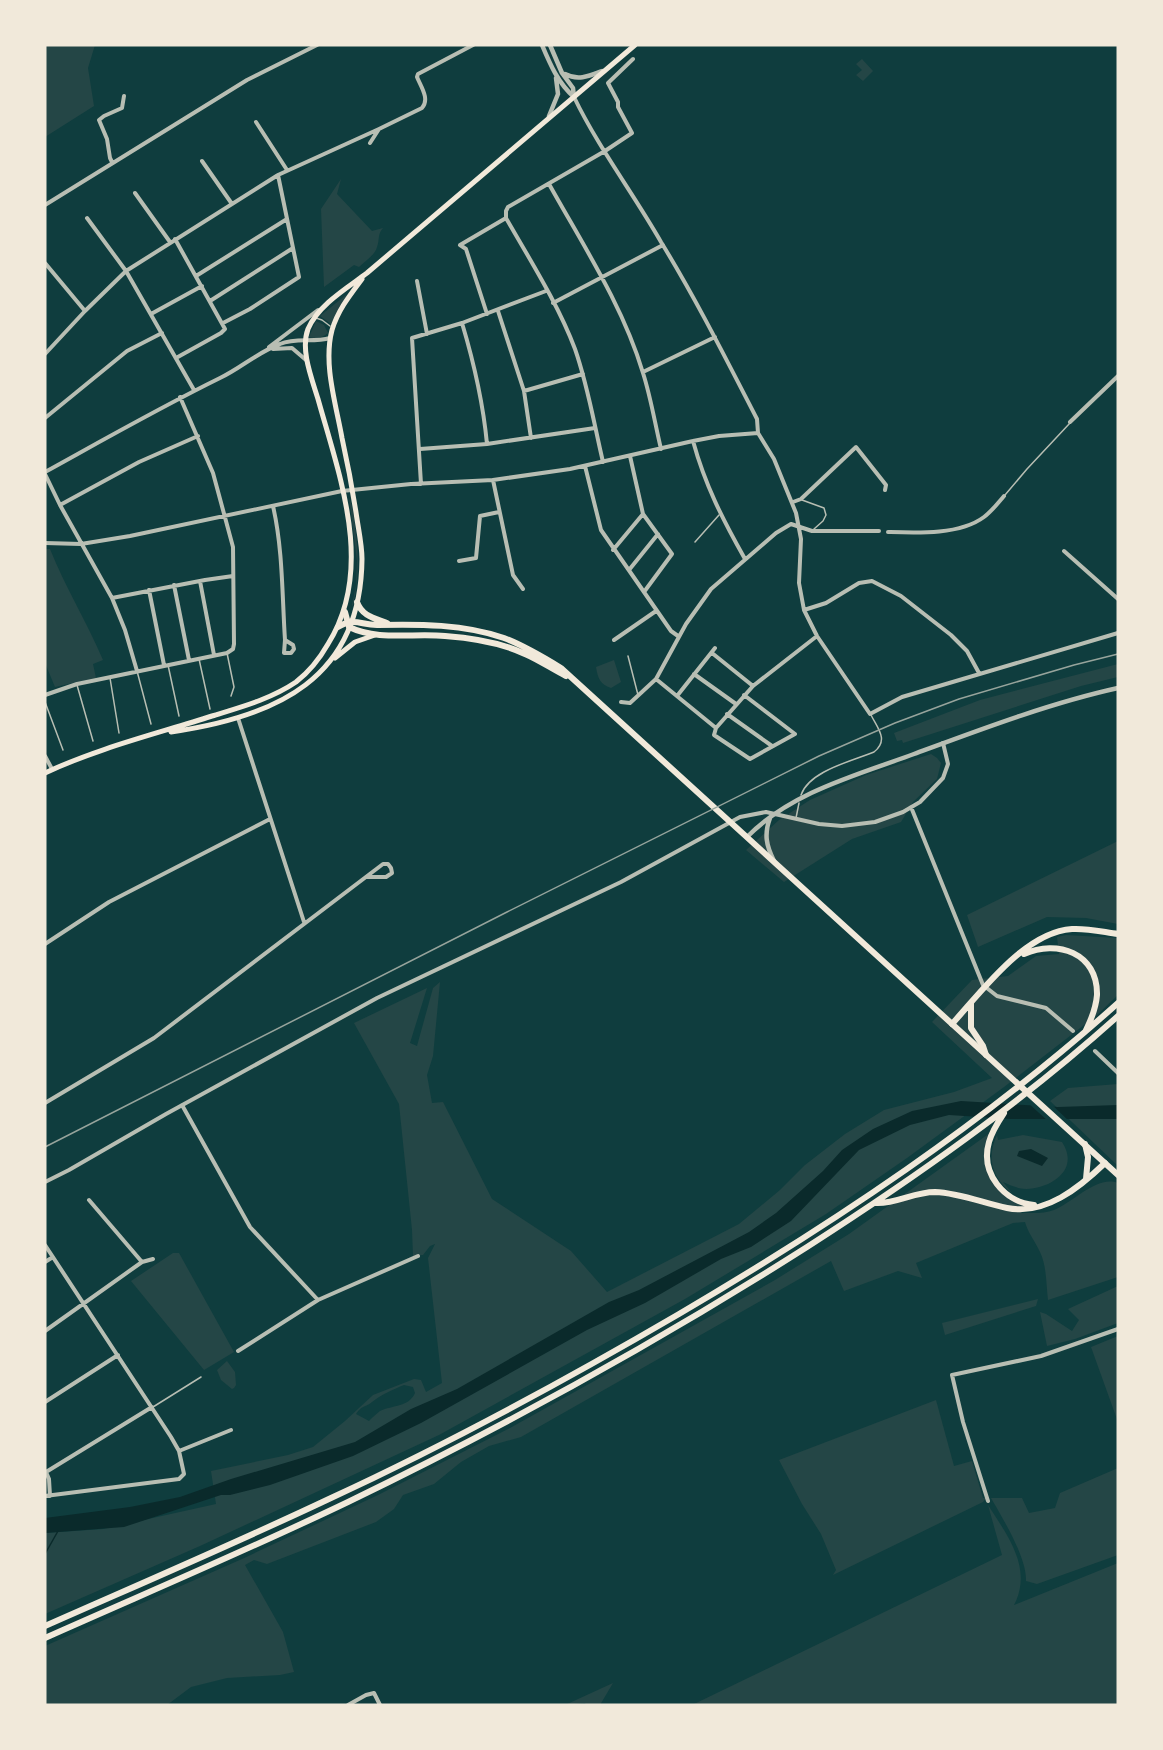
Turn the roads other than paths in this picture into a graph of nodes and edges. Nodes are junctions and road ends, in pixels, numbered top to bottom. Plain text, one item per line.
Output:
1 (317, 45) edge
2 (473, 45) edge
3 (542, 45) edge
4 (549, 45) edge
5 (635, 45) edge
6 (633, 59) dead end
7 (605, 70) junction
8 (562, 73) junction
9 (556, 75) junction
10 (124, 96) dead end
11 (574, 97) junction
12 (549, 116) junction
13 (256, 122) dead end
14 (379, 129) junction
15 (370, 143) dead end
16 (605, 151) junction
17 (202, 161) dead end
18 (112, 162) junction
19 (287, 170) junction
20 (278, 175) junction
21 (549, 184) junction
22 (135, 193) dead end
23 (232, 204) junction
24 (45, 205) edge
25 (87, 218) dead end
26 (506, 218) junction
27 (287, 219) junction
28 (175, 239) junction
29 (170, 242) junction
30 (663, 245) junction
31 (293, 248) junction
32 (45, 263) edge
33 (126, 271) junction
34 (367, 273) junction
35 (196, 276) junction
36 (602, 278) junction
37 (417, 281) dead end
38 (202, 286) junction
39 (546, 291) junction
40 (210, 301) junction
41 (553, 303) junction
42 (85, 311) junction
43 (498, 311) junction
44 (151, 314) junction
45 (487, 314) junction
46 (312, 317) junction
47 (223, 323) junction
48 (462, 323) junction
49 (333, 329) junction
50 (162, 333) junction
51 (427, 334) junction
52 (715, 337) junction
53 (331, 338) junction
54 (306, 340) junction
55 (266, 349) junction
56 (45, 354) edge
57 (176, 358) junction
58 (307, 361) junction
59 (643, 372) junction
60 (583, 374) junction
61 (1118, 376) edge
62 (195, 390) junction
63 (524, 391) junction
64 (180, 398) junction
65 (45, 418) edge
66 (1071, 422) joint
67 (595, 428) junction
68 (758, 433) junction
69 (198, 436) junction
70 (531, 438) junction
71 (693, 441) junction
72 (487, 444) junction
73 (661, 449) junction
74 (420, 450) junction
75 (630, 456) junction
76 (603, 462) junction
77 (585, 466) junction
78 (45, 473) edge
79 (493, 480) junction
80 (421, 484) junction
81 (352, 490) junction
82 (885, 490) dead end
83 (342, 491) junction
84 (1004, 496) joint
85 (801, 499) junction
86 (793, 502) junction
87 (60, 505) junction
88 (273, 506) junction
89 (499, 512) junction
90 (643, 514) junction
91 (720, 514) junction
92 (226, 515) junction
93 (799, 527) junction
94 (812, 531) junction
95 (879, 531) dead end
96 (888, 532) dead end
97 (658, 534) junction
98 (695, 542) dead end
99 (45, 543) edge
100 (81, 544) junction
101 (613, 550) junction
102 (1064, 551) dead end
103 (745, 559) junction
104 (459, 561) dead end
105 (629, 570) junction
106 (233, 576) junction
107 (200, 580) junction
108 (174, 585) junction
109 (523, 589) dead end
110 (149, 590) junction
111 (644, 592) junction
112 (112, 598) junction
113 (1118, 600) edge
114 (357, 602) junction
115 (804, 610) junction
116 (657, 611) junction
117 (345, 612) junction
118 (349, 623) junction
119 (390, 624) junction
120 (338, 627) junction
121 (1118, 633) edge
122 (376, 635) junction
123 (678, 636) junction
124 (817, 636) junction
125 (285, 640) dead end
126 (614, 640) dead end
127 (227, 652) junction
128 (214, 655) junction
129 (628, 656) dead end
130 (199, 658) junction
131 (189, 660) junction
132 (331, 661) junction
133 (166, 665) junction
134 (137, 671) junction
135 (979, 673) junction
136 (694, 674) junction
137 (110, 678) junction
138 (656, 679) junction
139 (574, 681) junction
140 (77, 684) junction
141 (753, 686) junction
142 (1118, 688) edge
143 (45, 695) edge
144 (744, 695) junction
145 (231, 696) dead end
146 (639, 696) junction
147 (677, 696) junction
148 (45, 702) edge
149 (621, 702) dead end
150 (736, 704) junction
151 (210, 709) dead end
152 (235, 709) junction
153 (727, 714) junction
154 (870, 714) junction
155 (179, 716) dead end
156 (238, 718) junction
157 (151, 724) dead end
158 (716, 728) junction
159 (119, 733) dead end
160 (156, 734) junction
161 (93, 741) dead end
162 (943, 743) junction
163 (772, 746) junction
164 (63, 750) dead end
165 (45, 756) edge
166 (52, 769) junction
167 (45, 773) edge
168 (911, 807) junction
169 (770, 818) junction
170 (796, 818) junction
171 (270, 819) junction
172 (747, 837) junction
173 (775, 862) junction
174 (367, 877) junction
175 (304, 922) junction
176 (1118, 934) edge
177 (45, 944) edge
178 (1018, 957) junction
179 (971, 1002) junction
180 (1118, 1003) edge
181 (1118, 1017) edge
182 (952, 1024) junction
183 (1073, 1031) dead end
184 (1085, 1033) junction
185 (1095, 1051) dead end
186 (986, 1055) junction
187 (1118, 1073) edge
188 (45, 1103) edge
189 (182, 1105) junction
190 (1006, 1109) junction
191 (1085, 1144) junction
192 (1105, 1163) junction
193 (1118, 1175) edge
194 (1086, 1180) junction
195 (45, 1182) edge
196 (89, 1200) dead end
197 (875, 1203) junction
198 (1041, 1205) junction
199 (45, 1245) edge
200 (418, 1256) dead end
201 (53, 1257) junction
202 (153, 1259) dead end
203 (45, 1262) edge
204 (142, 1262) junction
205 (318, 1300) junction
206 (84, 1305) junction
207 (1118, 1329) edge
208 (45, 1331) edge
209 (238, 1351) dead end
210 (118, 1355) junction
211 (201, 1377) dead end
212 (45, 1402) edge
213 (152, 1407) junction
214 (231, 1430) dead end
215 (179, 1451) junction
216 (45, 1472) edge
217 (47, 1496) edge
218 (988, 1501) dead end
219 (45, 1626) edge
220 (45, 1638) edge
221 (348, 1705) edge
222 (380, 1705) edge

1 - 18 street
2 - 14 street
3 - 9 street
4 - 8 street
5 - 7 main road
6 - 16 street
7 - 8 street
7 - 11 main road
8 - 11 street
9 - 11 street
9 - 12 street
10 - 18 street
11 - 12 main road
11 - 16 street
12 - 34 main road
13 - 19 street
14 - 15 street
14 - 19 street
16 - 21 street
16 - 30 street
17 - 23 street
18 - 24 street
19 - 20 street
20 - 23 street
20 - 27 street
21 - 26 street
21 - 36 street
22 - 29 street
23 - 28 street
25 - 33 street
26 - 39 street
26 - 45 street
27 - 31 street
27 - 35 street
28 - 29 street
28 - 35 street
29 - 33 street
30 - 36 street
30 - 52 street
31 - 40 street
31 - 47 street
32 - 42 street
33 - 42 street
33 - 44 street
34 - 46 main road
34 - 49 main road
35 - 38 street
36 - 41 street
36 - 59 street
37 - 51 street
38 - 40 street
38 - 44 street
39 - 41 street
39 - 43 street
40 - 47 street
41 - 60 street
42 - 56 street
43 - 45 street
43 - 63 street
44 - 50 street
45 - 48 street
46 - 49 lane
46 - 54 main road
46 - 55 street
47 - 57 street
48 - 51 street
48 - 72 street
49 - 53 main road
50 - 57 street
50 - 65 street
51 - 74 street
52 - 59 street
52 - 68 street
53 - 54 street
53 - 81 main road
54 - 55 street
54 - 58 main road
55 - 58 street
55 - 62 street
57 - 62 street
58 - 83 main road
59 - 73 street
60 - 63 street
60 - 67 street
61 - 66 street
62 - 64 street
63 - 70 street
64 - 69 street
64 - 78 street
66 - 84 lane
67 - 70 street
67 - 76 street
68 - 71 street
68 - 86 street
69 - 87 street
69 - 92 street
70 - 72 street
71 - 73 street
71 - 91 street
72 - 74 street
73 - 75 street
74 - 80 street
75 - 76 street
75 - 90 street
76 - 77 street
77 - 79 street
77 - 101 street
78 - 87 street
79 - 80 street
79 - 89 street
80 - 81 street
81 - 83 street
81 - 114 main road
82 - 85 street
83 - 88 street
83 - 117 main road
84 - 96 street
85 - 86 street
85 - 94 lane
86 - 93 street
87 - 100 street
88 - 92 street
88 - 125 street
89 - 104 street
89 - 109 street
90 - 97 street
90 - 101 street
91 - 98 lane
91 - 103 street
92 - 100 street
92 - 106 street
93 - 94 street
93 - 103 street
93 - 115 street
94 - 95 street
97 - 105 street
97 - 111 street
99 - 100 street
100 - 112 street
101 - 105 street
102 - 113 street
103 - 123 street
105 - 111 street
106 - 107 street
106 - 127 street
107 - 108 street
107 - 128 street
108 - 110 street
108 - 131 street
110 - 112 street
110 - 133 street
111 - 116 street
112 - 134 street
114 - 118 main road
114 - 119 main road
115 - 124 street
115 - 135 street
116 - 123 street
116 - 126 street
117 - 118 main road
117 - 120 main road
118 - 119 main road
118 - 120 main road
118 - 122 main road
118 - 132 main road
119 - 139 main road
120 - 152 main road
121 - 135 street
122 - 132 main road
122 - 139 main road
123 - 138 street
124 - 141 street
124 - 154 street
127 - 128 street
127 - 145 lane
128 - 130 street
129 - 146 lane
130 - 131 street
130 - 151 lane
131 - 133 street
132 - 156 main road
133 - 134 street
133 - 155 lane
134 - 137 street
134 - 157 lane
135 - 154 street
136 - 141 street
136 - 147 street
136 - 150 street
137 - 140 street
137 - 159 lane
138 - 146 street
138 - 147 street
139 - 172 main road
140 - 143 street
140 - 161 lane
141 - 144 street
142 - 162 street
144 - 150 street
144 - 163 street
146 - 149 street
147 - 158 street
148 - 164 lane
150 - 153 street
152 - 156 main road
152 - 160 main road
153 - 158 street
153 - 163 street
154 - 170 lane
156 - 160 main road
156 - 171 street
158 - 163 street
160 - 166 main road
162 - 168 street
162 - 169 street
165 - 166 street
166 - 167 main road
168 - 170 street
168 - 183 street
169 - 172 street
169 - 173 street
170 - 189 street
171 - 175 street
171 - 177 street
172 - 173 main road
173 - 182 main road
174 - 174 street
174 - 175 street
175 - 188 street
176 - 178 main road
178 - 179 main road
178 - 184 main road
179 - 182 main road
179 - 186 main road
180 - 184 main road
181 - 190 main road
182 - 186 main road
184 - 219 main road
185 - 187 street
186 - 191 main road
189 - 195 street
189 - 205 street
190 - 197 main road
190 - 198 main road
191 - 192 main road
191 - 194 main road
192 - 193 main road
192 - 194 main road
194 - 198 main road
196 - 204 street
197 - 198 main road
197 - 220 main road
199 - 201 street
200 - 205 street
201 - 203 street
201 - 206 street
202 - 204 street
204 - 206 street
205 - 209 street
206 - 208 street
206 - 210 street
207 - 218 street
210 - 212 street
210 - 213 street
211 - 213 lane
213 - 215 street
213 - 216 street
214 - 215 street
215 - 217 street
216 - 217 street
221 - 222 street

